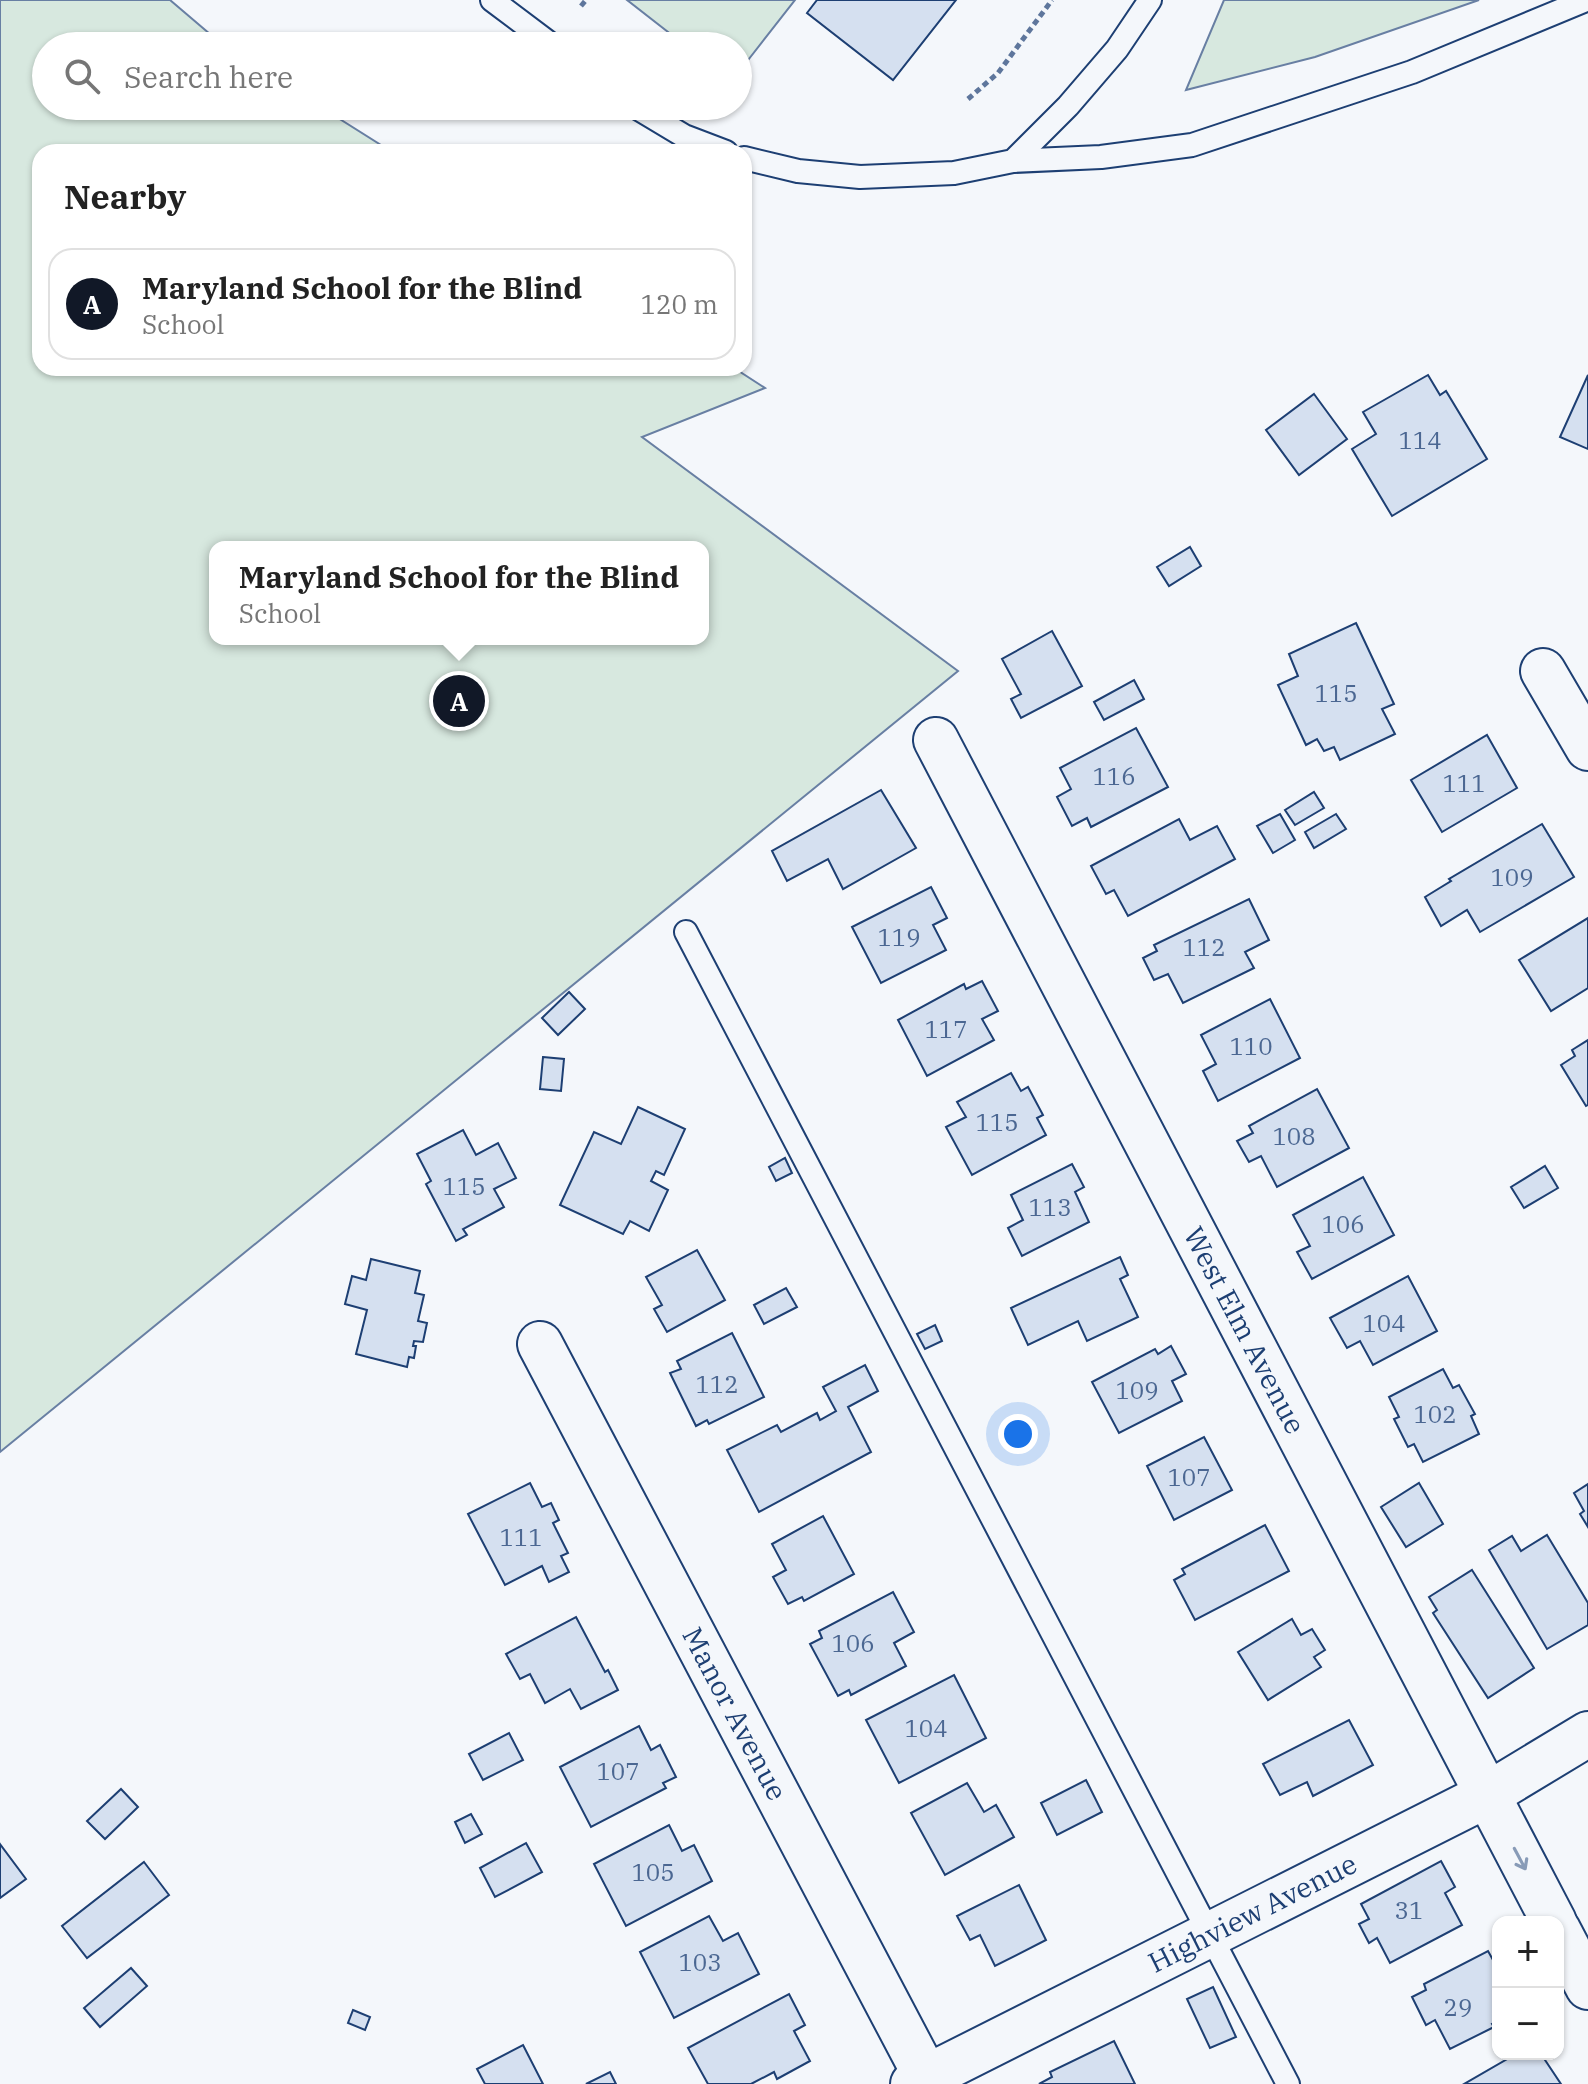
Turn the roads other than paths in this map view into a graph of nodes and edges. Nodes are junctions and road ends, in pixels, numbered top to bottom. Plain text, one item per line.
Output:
1 (492, 0) edge
2 (1150, 0) edge
3 (1586, 0) edge
4 (534, 32) edge
5 (657, 120) edge
6 (705, 144) edge
7 (752, 160) edge
8 (1013, 161) junction
9 (1543, 671) dead end
10 (936, 740) dead end
11 (1588, 748) edge
12 (686, 932) dead end
13 (540, 1344) dead end
14 (1588, 1734) edge
15 (1487, 1795) junction
16 (1551, 1916) edge
17 (1212, 1935) junction
18 (1564, 1941) edge
19 (1588, 1987) edge
20 (923, 2082) edge
21 (1288, 2084) edge

1 - 4 lane
2 - 8 lane
3 - 8 lane
5 - 6 lane
7 - 8 lane
9 - 11 street
10 - 15 street, West Elm Avenue
12 - 17 lane
13 - 20 street, Manor Avenue
14 - 15 street, Highview Avenue
15 -> 16 street, West Elm Avenue
15 - 17 street, Highview Avenue
17 - 20 street, Highview Avenue
17 - 21 lane
18 - 19 street

